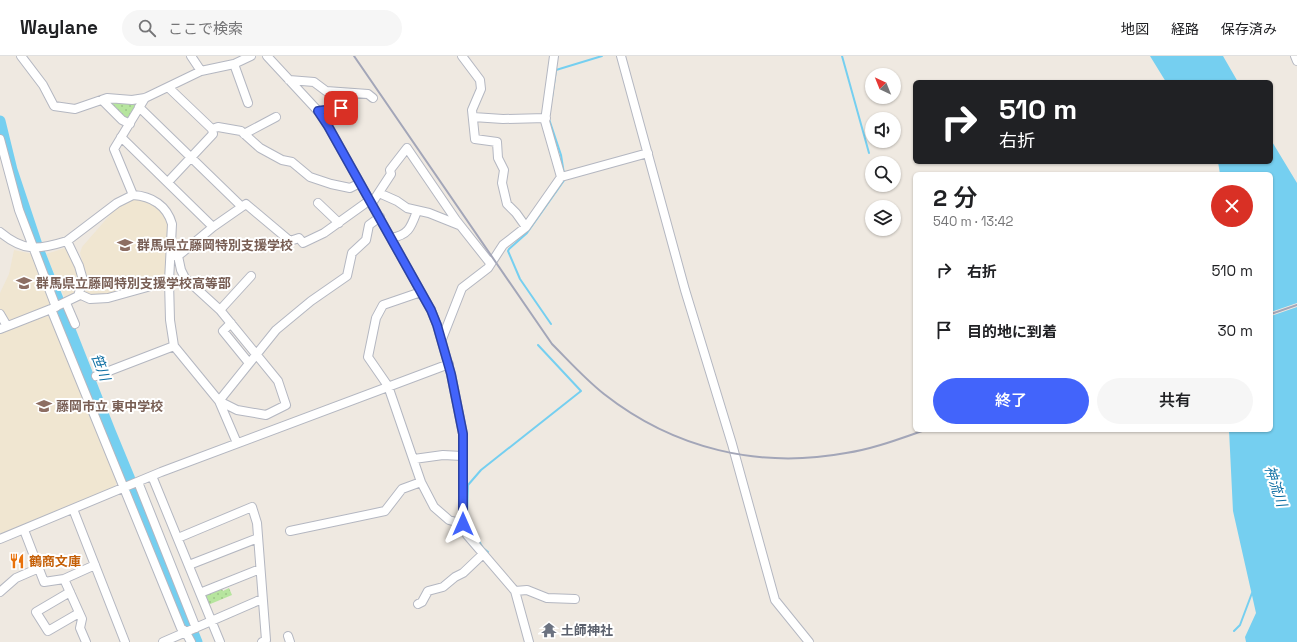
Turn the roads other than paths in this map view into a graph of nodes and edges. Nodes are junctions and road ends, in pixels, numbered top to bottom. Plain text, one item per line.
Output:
1 (21, 56) edge
2 (251, 56) edge
3 (268, 56) edge
4 (462, 56) edge
5 (554, 56) edge
6 (621, 56) edge
7 (1295, 56) edge
8 (194, 57) edge
9 (1297, 62) edge
10 (234, 64) junction
11 (201, 71) junction
12 (289, 80) junction
13 (169, 88) junction
14 (351, 93) junction
15 (145, 98) junction
16 (373, 98) dead end
17 (102, 100) junction
18 (248, 103) dead end
19 (139, 107) junction
20 (318, 111) junction
21 (276, 117) dead end
22 (473, 117) junction
23 (546, 118) junction
24 (130, 124) junction
25 (212, 129) junction
26 (244, 134) junction
27 (122, 138) junction
28 (0, 139) edge
29 (648, 153) junction
30 (191, 158) junction
31 (560, 177) junction
32 (168, 182) junction
33 (360, 183) junction
34 (379, 193) junction
35 (133, 195) junction
36 (371, 202) junction
37 (318, 203) dead end
38 (241, 206) junction
39 (417, 210) junction
40 (380, 217) junction
41 (339, 223) junction
42 (459, 225) junction
43 (213, 227) junction
44 (526, 227) junction
45 (0, 232) edge
46 (391, 238) junction
47 (67, 241) junction
48 (36, 248) junction
49 (175, 256) junction
50 (490, 263) junction
51 (251, 276) dead end
52 (170, 281) junction
53 (421, 292) junction
54 (78, 294) junction
55 (66, 302) junction
56 (54, 308) junction
57 (220, 310) junction
58 (0, 314) edge
59 (231, 323) junction
60 (75, 324) dead end
61 (4, 327) edge
62 (442, 339) junction
63 (174, 346) junction
64 (257, 355) junction
65 (249, 363) junction
66 (449, 364) junction
67 (96, 376) dead end
68 (388, 386) junction
69 (219, 402) junction
70 (237, 443) junction
71 (462, 456) junction
72 (414, 459) junction
73 (152, 476) junction
74 (421, 482) junction
75 (132, 484) junction
76 (73, 509) junction
77 (463, 524) junction
78 (24, 530) junction
79 (290, 531) dead end
80 (178, 538) junction
81 (258, 538) junction
82 (0, 540) edge
83 (483, 554) junction
84 (95, 565) junction
85 (188, 565) junction
86 (39, 568) junction
87 (260, 568) junction
88 (64, 579) junction
89 (515, 591) junction
90 (0, 592) edge
91 (70, 592) junction
92 (200, 593) junction
93 (262, 599) junction
94 (575, 599) dead end
95 (418, 604) dead end
96 (79, 613) junction
97 (211, 620) junction
98 (191, 630) junction
99 (86, 642) edge
100 (125, 642) edge
101 (163, 642) edge
102 (191, 642) edge
103 (220, 642) edge
104 (262, 642) edge
105 (529, 642) edge
106 (808, 642) edge

1 - 17 street
2 - 10 street
3 - 12 street
4 - 22 street
5 - 23 street
6 - 29 street
7 - 9 street
8 - 11 street
10 - 11 street
10 - 18 street
11 - 13 street
12 - 14 street
12 - 20 street
13 - 15 street
13 - 25 street
14 - 16 street
14 - 20 street
15 - 17 street
15 - 19 street
17 - 24 street
19 - 24 street
19 - 30 street
20 - 33 street
21 - 26 street
22 - 23 street
22 - 44 street
23 - 31 street
24 - 27 street
25 - 26 street
25 - 30 street
26 - 33 street
27 - 32 street
27 - 35 street
28 - 48 street
29 - 31 street
29 - 106 street
30 - 32 street
30 - 38 street
31 - 44 street
32 - 43 street
33 - 36 street
34 - 36 street
34 - 39 street
34 - 42 street
35 - 47 street
35 - 49 street
36 - 40 street
36 - 41 street
37 - 41 street
38 - 41 street
38 - 43 street
39 - 42 street
39 - 46 street
40 - 46 street
40 - 64 street
42 - 50 street
43 - 49 street
44 - 50 street
45 - 48 street
46 - 53 street
47 - 48 street
47 - 54 street
48 - 56 street
49 - 52 street
49 - 57 street
50 - 62 street
51 - 57 street
52 - 54 street
52 - 63 street
53 - 62 street
53 - 68 street
54 - 55 street
55 - 56 street
55 - 60 street
56 - 61 street
56 - 75 street
57 - 59 street
58 - 61 street
59 - 64 street
59 - 65 street
62 - 66 street
63 - 67 street
63 - 69 street
64 - 65 street
64 - 69 street
65 - 69 street
66 - 68 street
66 - 71 street
68 - 70 street
68 - 72 street
69 - 70 street
70 - 73 street
71 - 72 street
71 - 77 street
72 - 74 street
73 - 75 street
73 - 80 street
74 - 77 street
74 - 79 street
75 - 76 street
75 - 98 street
75 - 98 street
76 - 78 street
76 - 84 street
77 - 83 street
78 - 82 street
78 - 86 street
80 - 81 street
80 - 85 street
81 - 85 street
81 - 87 street
83 - 89 street
83 - 95 street
84 - 88 street
84 - 100 street
85 - 92 street
86 - 88 street
86 - 90 street
87 - 92 street
87 - 93 street
88 - 91 street
89 - 94 street
89 - 105 street
91 - 96 street
91 - 96 street
92 - 97 street
93 - 97 street
93 - 104 street
96 - 99 street
97 - 98 street
97 - 103 street
98 - 101 street
98 - 102 street

